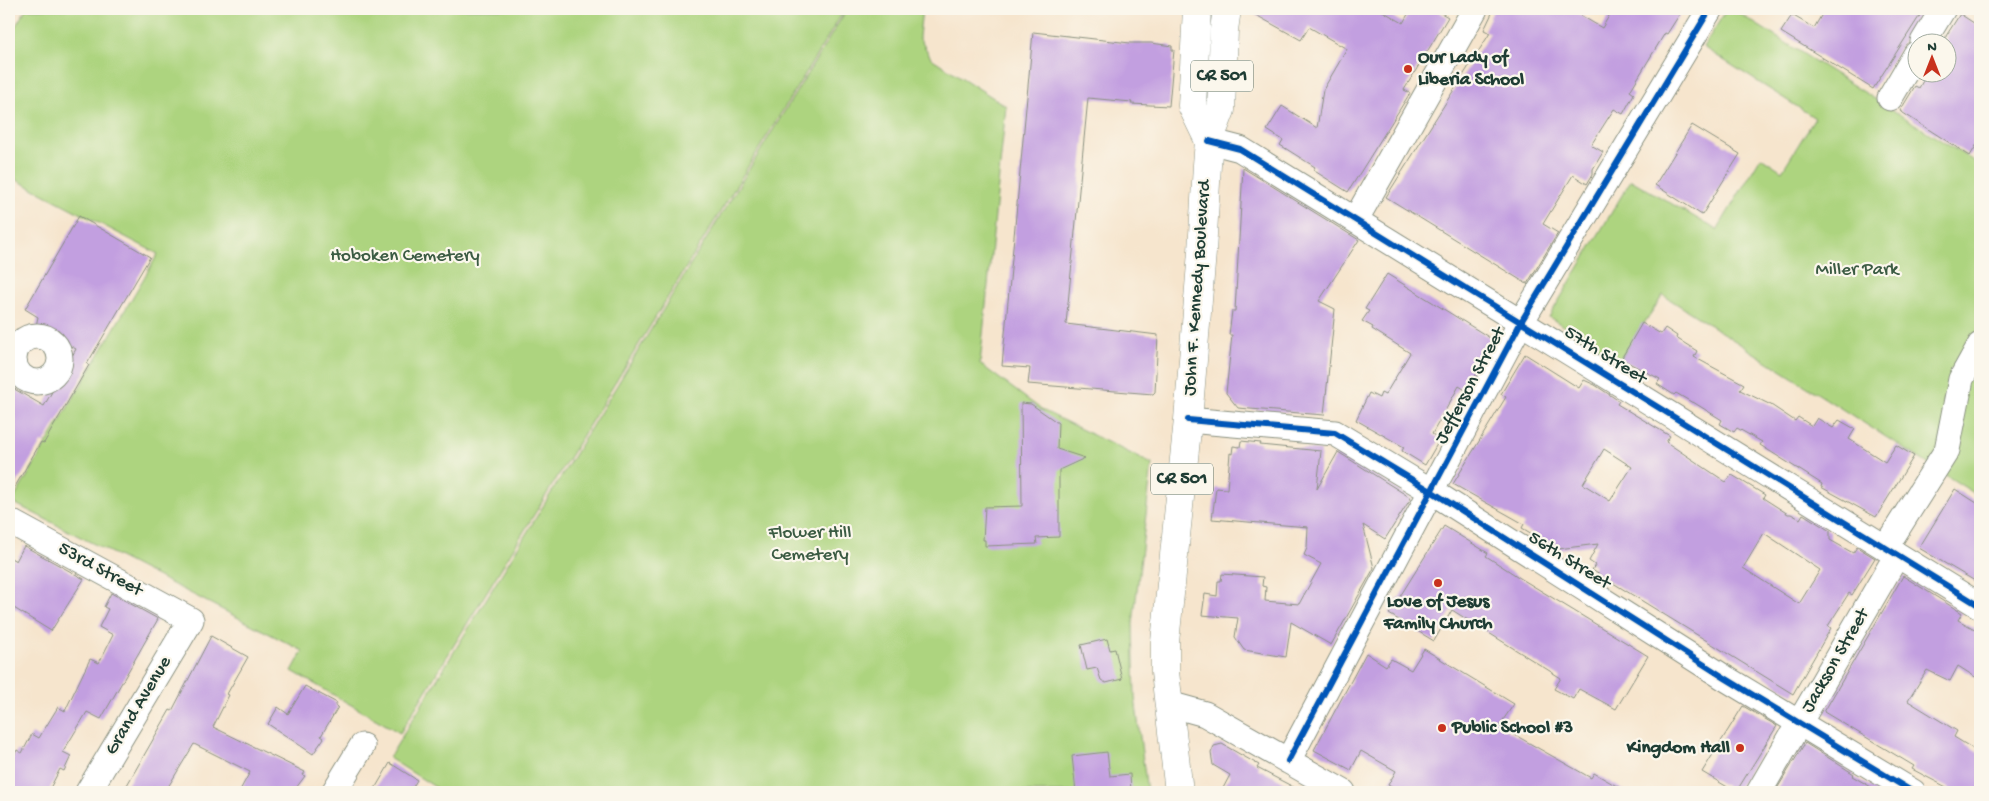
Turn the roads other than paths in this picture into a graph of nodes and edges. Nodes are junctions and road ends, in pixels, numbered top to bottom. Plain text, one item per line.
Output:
1 (1197, 9) edge
2 (1227, 9) edge
3 (1475, 9) edge
4 (1710, 9) edge
5 (1943, 9) edge
6 (1929, 32) edge
7 (1906, 71) edge
8 (1890, 98) dead end
9 (1209, 141) junction
10 (1356, 219) junction
11 (1521, 322) junction
12 (1980, 345) edge
13 (1188, 420) junction
14 (1431, 491) junction
15 (9, 521) edge
16 (1891, 552) junction
17 (1980, 606) edge
18 (191, 620) joint
19 (1169, 704) junction
20 (1800, 723) junction
21 (362, 746) dead end
22 (1288, 761) junction
23 (88, 792) edge
24 (334, 792) edge
25 (1179, 792) edge
26 (1343, 792) edge
27 (1759, 792) edge
28 (1913, 792) edge

1 - 9 main road, CR 501
2 - 9 main road, John F. Kennedy Boulevard / CR 501
3 - 10 street
4 - 11 street, Jefferson Street
5 - 6 street
7 - 8 street
9 - 10 street, 57th Street
9 - 13 main road, John F. Kennedy Boulevard / CR 501
10 - 11 street, 57th Street
11 - 14 street, Jefferson Street
11 - 16 street, 57th Street
12 - 16 street, Jackson Street
13 - 14 street, 56th Street
13 - 19 main road, John F. Kennedy Boulevard / CR 501
14 - 20 street, 56th Street
14 - 22 street, Jefferson Street
15 - 18 street, 53rd Street
16 - 17 street, 57th Street
16 - 20 street, Jackson Street
18 - 23 street, Grand Avenue
19 - 22 street
19 - 25 main road, John F. Kennedy Boulevard / CR 501
20 - 27 street, Jackson Street
20 - 28 street, 56th Street
21 - 24 street
22 - 26 street

